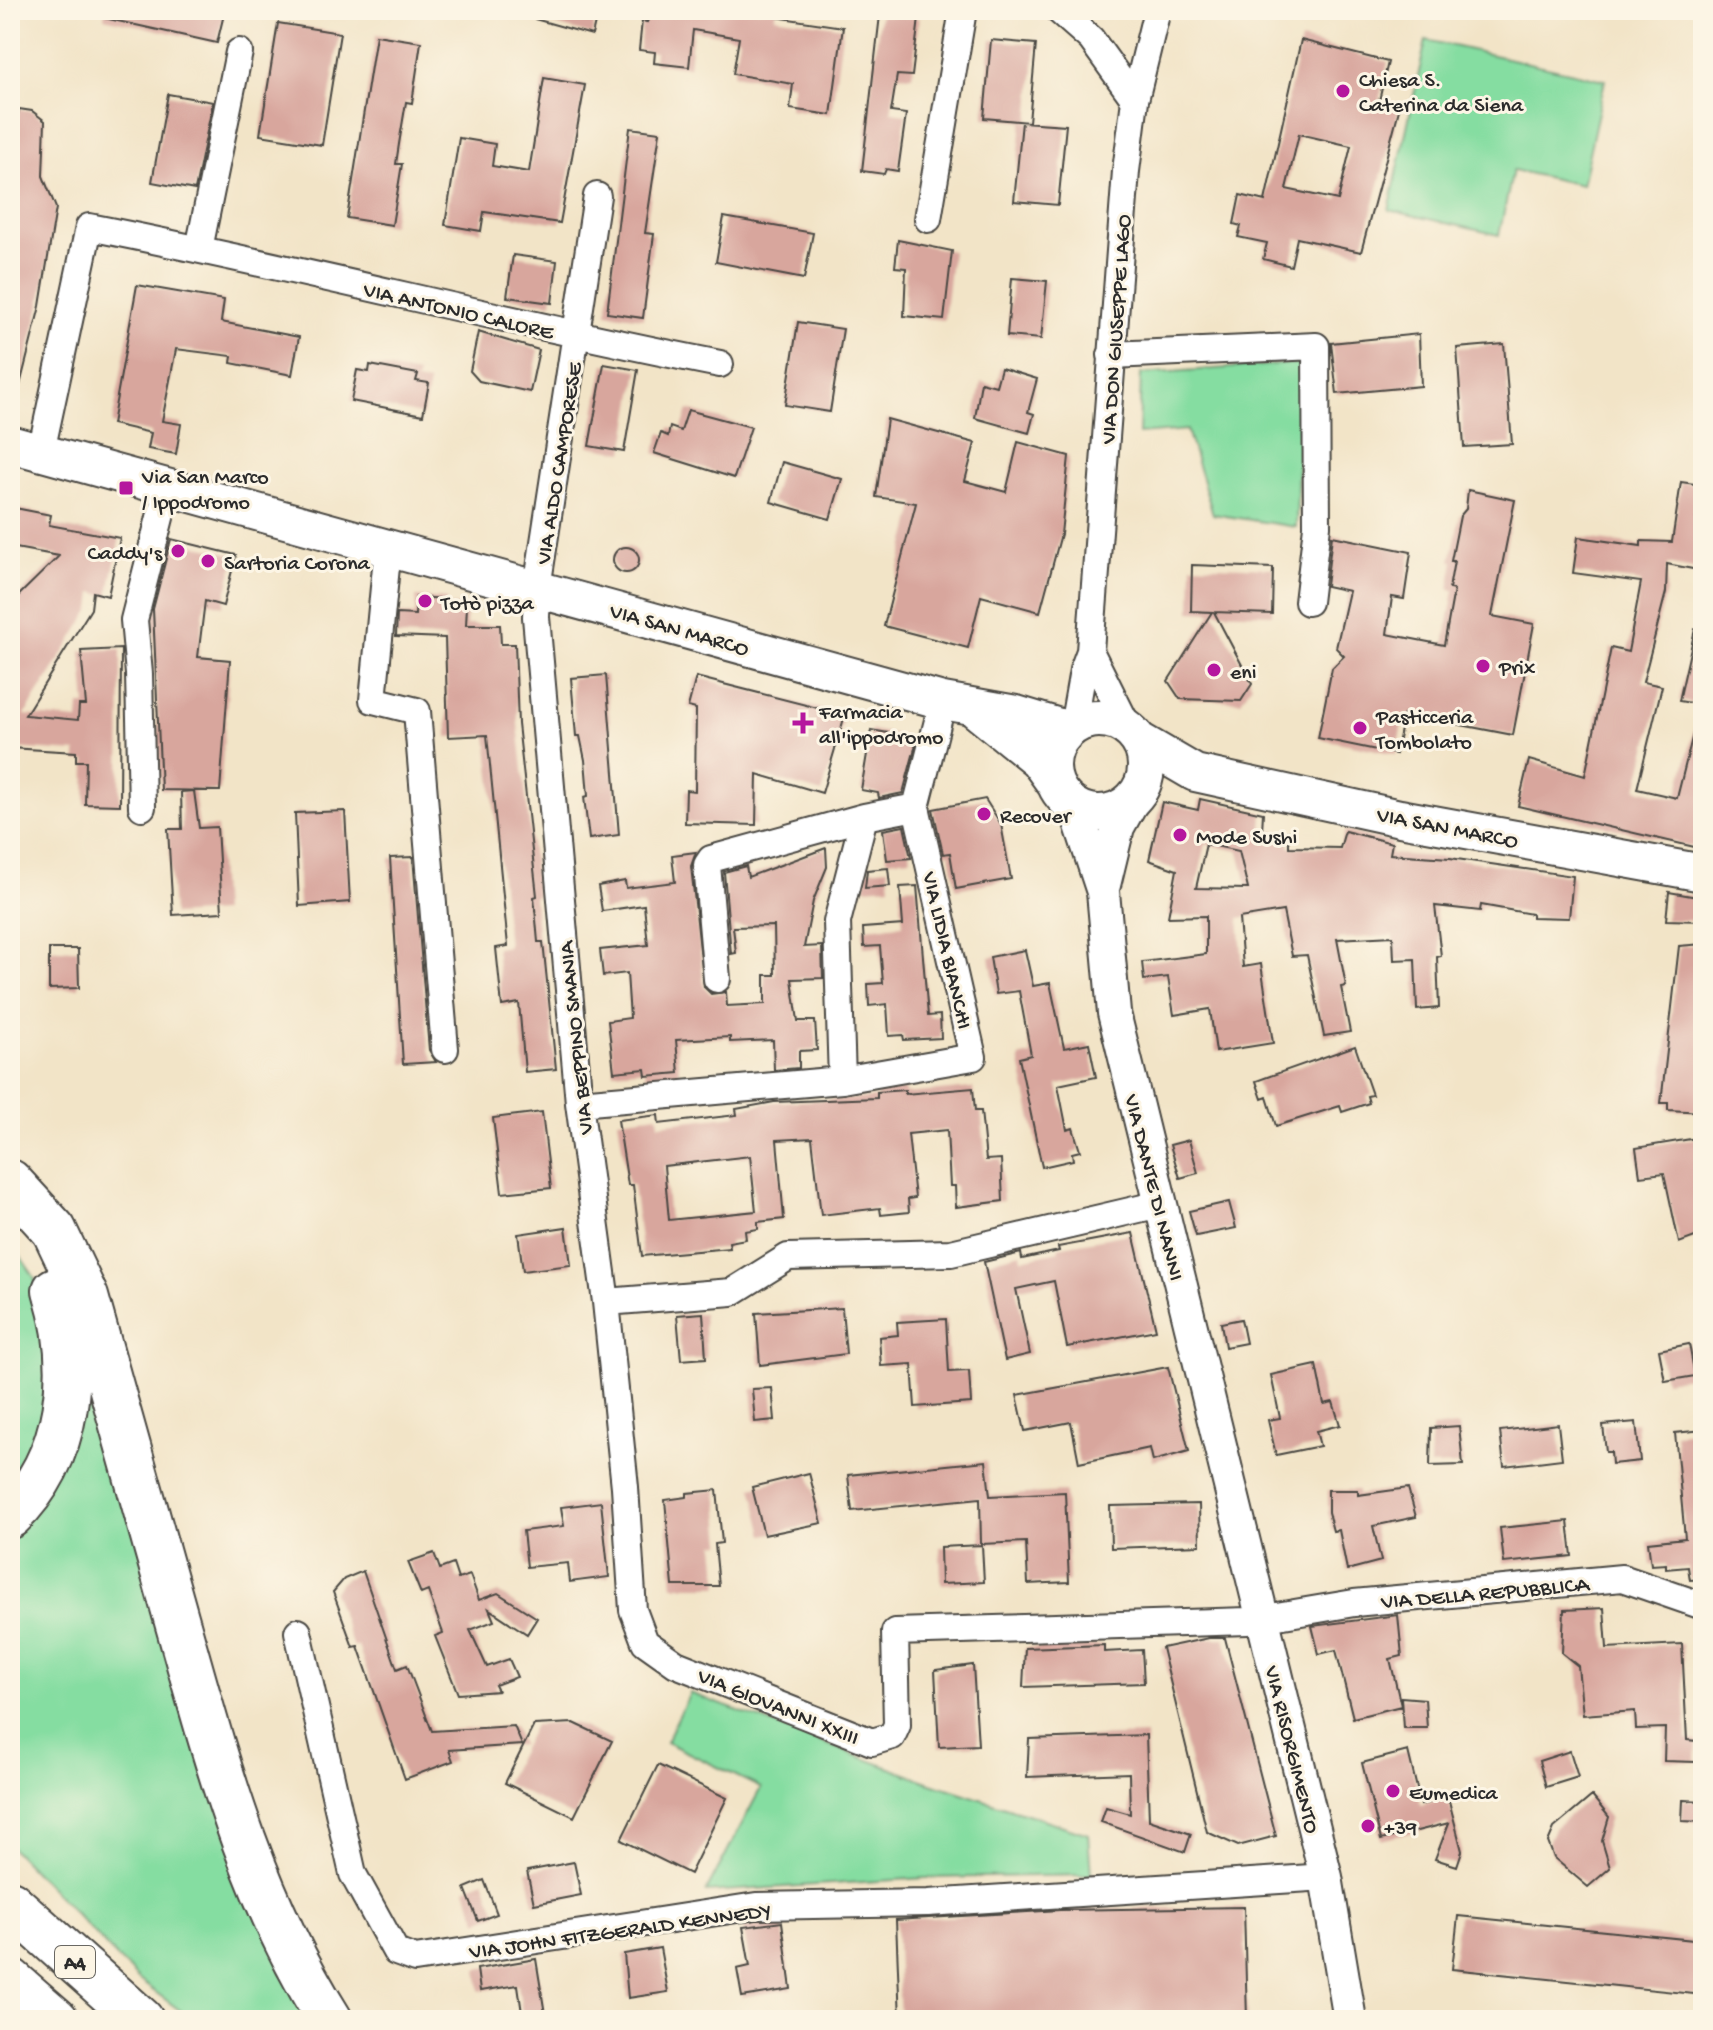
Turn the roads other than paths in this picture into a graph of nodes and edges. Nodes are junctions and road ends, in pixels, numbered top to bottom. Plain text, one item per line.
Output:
1 (963, 10) edge
2 (1058, 10) edge
3 (1157, 10) edge
4 (239, 52) dead end
5 (1135, 100) junction
6 (597, 196) dead end
7 (928, 219) dead end
8 (199, 249) junction
9 (577, 336) junction
10 (1111, 355) junction
11 (720, 364) dead end
12 (26, 448) edge
13 (168, 486) junction
14 (388, 546) junction
15 (537, 588) junction
16 (1308, 602) dead end
17 (1090, 651) junction
18 (958, 704) junction
19 (1071, 728) junction
20 (1135, 735) junction
21 (1195, 773) junction
22 (1066, 796) junction
23 (1135, 797) junction
24 (142, 807) dead end
25 (916, 807) junction
26 (864, 817) junction
27 (1703, 873) edge
28 (1103, 892) junction
29 (717, 979) dead end
30 (445, 1049) dead end
31 (842, 1080) junction
32 (579, 1103) junction
33 (10, 1182) edge
34 (1160, 1204) junction
35 (10, 1223) edge
36 (606, 1302) junction
37 (1228, 1480) joint
38 (625, 1487) joint
39 (10, 1516) edge
40 (1703, 1606) edge
41 (1263, 1620) junction
42 (298, 1632) dead end
43 (1326, 1877) junction
44 (10, 1903) edge
45 (10, 1980) edge
46 (56, 2020) edge
47 (141, 2020) edge
48 (330, 2020) edge
49 (1350, 2020) edge

1 - 7 street
2 - 5 street
3 - 5 street, VIA DON GIUSEPPE LAGO
4 - 8 street
5 - 10 street, VIA DON GIUSEPPE LAGO
6 - 9 street, VIA ALDO CAMPORESE
8 - 9 street, VIA ANTONIO CALORE
8 - 12 street, VIA ANTONIO CALORE
9 - 11 street, VIA ANTONIO CALORE
9 - 15 street, VIA ALDO CAMPORESE
10 - 16 street
10 - 17 street, VIA DON GIUSEPPE LAGO
12 - 13 main road, VIA SAN MARCO
13 - 14 main road, VIA SAN MARCO
13 - 24 street
14 - 15 main road, VIA SAN MARCO
14 - 30 street
15 - 18 main road, VIA SAN MARCO
15 - 32 street, VIA BEPPINO SMANIA
17 - 19 street, VIA DON GIUSEPPE LAGO
17 - 20 street
18 - 19 main road, VIA SAN MARCO
18 - 22 main road, VIA SAN MARCO
18 - 25 street, VIA LIDIA BIANCHI
19 - 20 main road
19 - 22 main road
20 - 21 main road, VIA SAN MARCO
20 - 23 main road
21 - 23 main road
21 - 27 main road, VIA SAN MARCO
22 - 23 main road
22 - 28 street, VIA DANTE DI NANNI
23 - 28 street, VIA DANTE DI NANNI
25 - 26 street
25 - 31 street, VIA LIDIA BIANCHI
26 - 29 street
26 - 31 street
28 - 34 street, VIA DANTE DI NANNI
31 - 32 street, VIA LIDIA BIANCHI
32 - 36 street, VIA BEPPINO SMANIA
33 - 48 highway
34 - 36 street
34 - 37 street, VIA DANTE DI NANNI
35 - 39 highway
36 - 38 street, VIA BEPPINO SMANIA
37 - 41 street, VIA RISORGIMENTO
38 - 41 street, VIA GIOVANNI XXIII
40 - 41 street, VIA DELLA REPUBBLICA
41 - 43 street, VIA RISORGIMENTO
42 - 43 street, VIA JOHN FITZGERALD KENNEDY
43 - 49 street, VIA RISORGIMENTO
44 - 47 highway, A4
45 - 46 highway, A4

